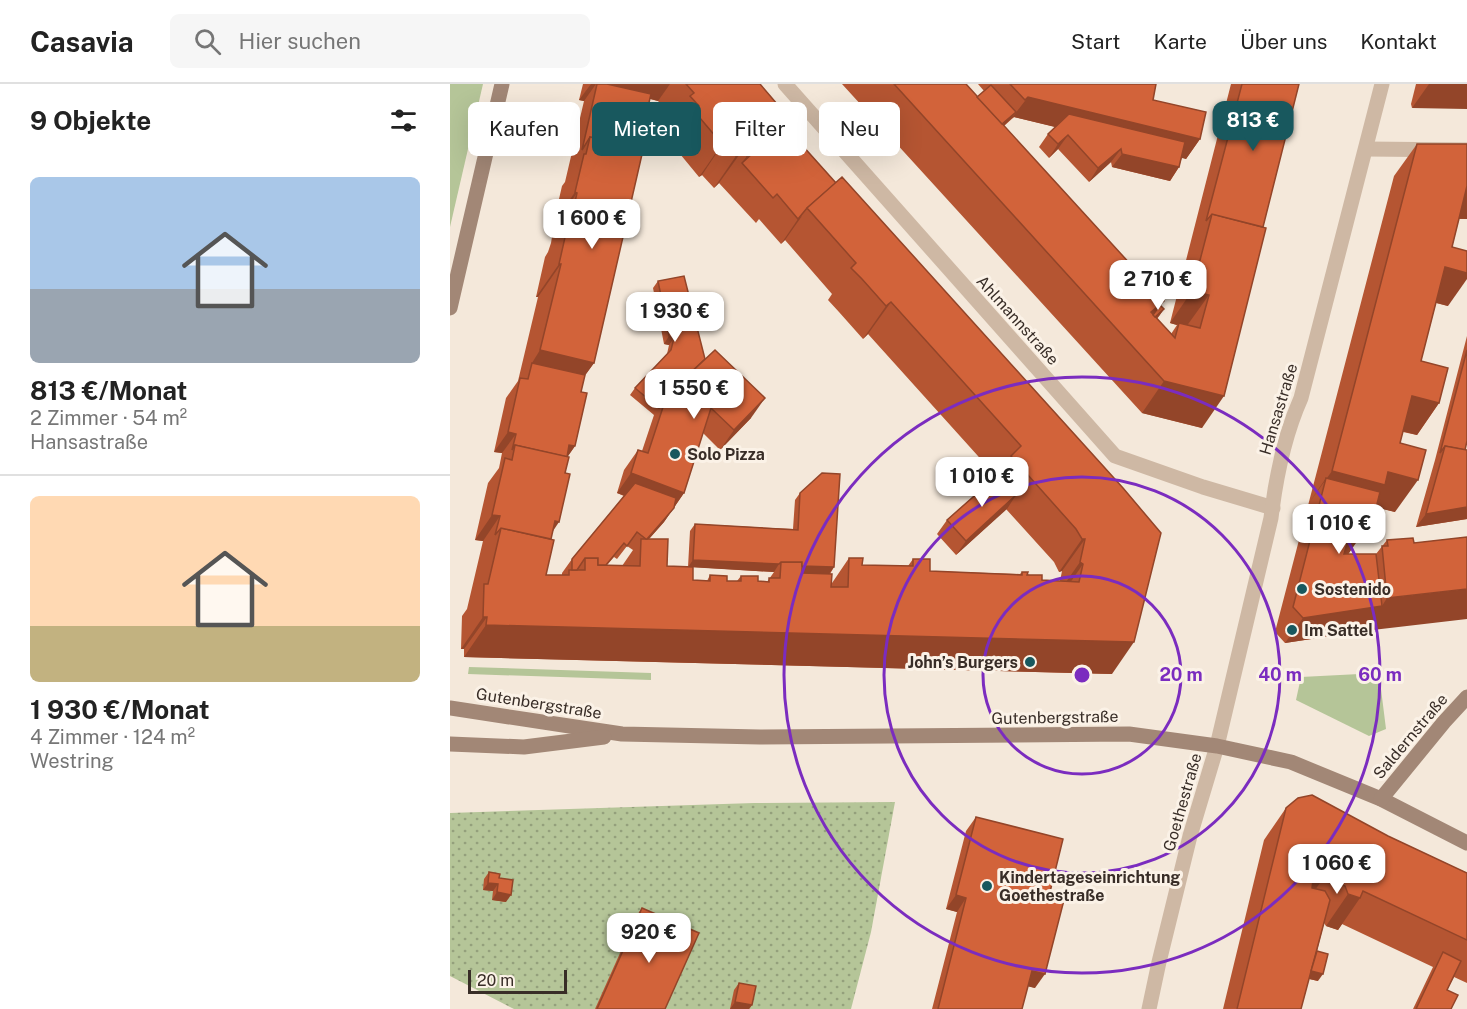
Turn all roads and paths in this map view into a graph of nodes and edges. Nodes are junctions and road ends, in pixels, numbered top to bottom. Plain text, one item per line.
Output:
1 (502, 84) edge
2 (785, 84) edge
3 (1382, 84) edge
4 (1366, 148) junction
5 (1467, 150) edge
6 (450, 308) edge
7 (1273, 507) junction
8 (1467, 697) edge
9 (450, 708) edge
10 (622, 734) junction
11 (450, 744) edge
12 (1217, 746) junction
13 (1381, 799) junction
14 (1467, 843) edge
15 (1149, 1009) edge

1 - 6 main road
2 - 7 street, Ahlmannstraße
3 - 4 street, Hansastraße
4 - 5 street
4 - 7 street, Hansastraße
7 - 12 street, Hansastraße
8 - 13 main road, Saldernstraße
9 - 10 main road, Gutenbergstraße
10 - 11 main road, Gutenbergstraße
10 - 12 main road, Gutenbergstraße
12 - 13 main road, Gutenbergstraße
12 - 15 street, Goethestraße
13 - 14 main road, Gutenbergstraße

